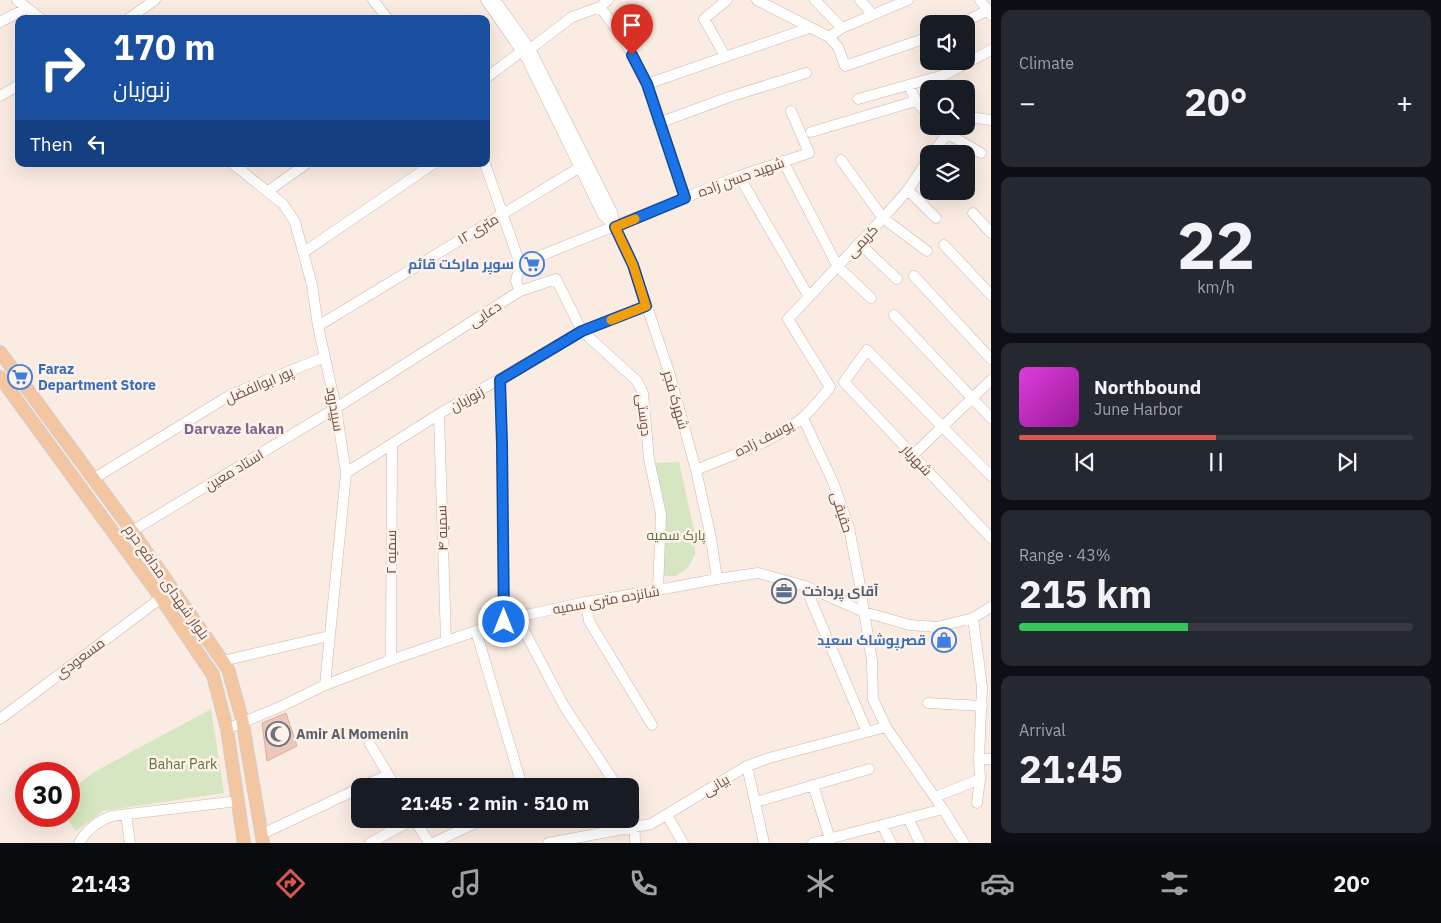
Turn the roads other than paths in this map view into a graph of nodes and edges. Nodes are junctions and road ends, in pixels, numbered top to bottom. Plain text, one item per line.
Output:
1 (17, 0) edge
2 (155, 0) edge
3 (373, 0) edge
4 (486, 0) edge
5 (495, 0) edge
6 (727, 0) edge
7 (758, 0) edge
8 (814, 0) edge
9 (860, 0) edge
10 (908, 0) edge
11 (980, 0) edge
12 (604, 3) edge
13 (27, 8) junction
14 (989, 12) edge
15 (36, 15) edge
16 (134, 15) edge
17 (384, 15) edge
18 (873, 15) junction
19 (975, 18) edge
20 (0, 22) edge
21 (809, 28) junction
22 (842, 28) junction
23 (829, 37) junction
24 (920, 40) edge
25 (526, 50) junction
26 (991, 50) edge
27 (725, 56) junction
28 (806, 73) dead end
29 (490, 75) edge
30 (647, 84) junction
31 (909, 86) junction
32 (15, 87) edge
33 (0, 96) edge
34 (858, 99) dead end
35 (916, 101) junction
36 (920, 105) edge
37 (791, 111) dead end
38 (975, 118) edge
39 (991, 120) edge
40 (660, 123) junction
41 (811, 132) dead end
42 (955, 135) edge
43 (981, 152) dead end
44 (841, 160) dead end
45 (784, 161) junction
46 (584, 165) junction
47 (237, 167) edge
48 (302, 167) edge
49 (428, 167) edge
50 (486, 167) edge
51 (920, 172) edge
52 (739, 176) junction
53 (908, 190) junction
54 (268, 191) junction
55 (685, 198) junction
56 (973, 213) dead end
57 (503, 214) junction
58 (884, 218) junction
59 (936, 218) dead end
60 (615, 227) junction
61 (991, 233) edge
62 (860, 244) junction
63 (944, 245) dead end
64 (926, 251) dead end
65 (304, 252) junction
66 (520, 264) junction
67 (838, 267) junction
68 (914, 276) dead end
69 (897, 278) dead end
70 (520, 291) junction
71 (991, 295) edge
72 (809, 297) junction
73 (871, 298) dead end
74 (646, 306) junction
75 (894, 315) dead end
76 (788, 318) joint
77 (318, 326) junction
78 (582, 331) junction
79 (0, 352) edge
80 (325, 357) junction
81 (991, 359) edge
82 (0, 377) edge
83 (500, 380) junction
84 (991, 380) edge
85 (971, 399) junction
86 (336, 408) junction
87 (439, 414) junction
88 (803, 418) junction
89 (991, 418) edge
90 (943, 427) junction
91 (392, 444) junction
92 (913, 455) junction
93 (696, 470) junction
94 (346, 473) junction
95 (991, 476) edge
96 (93, 479) junction
97 (132, 531) junction
98 (991, 538) edge
99 (717, 579) junction
100 (805, 586) junction
101 (658, 590) junction
102 (161, 598) junction
103 (586, 602) junction
104 (991, 607) edge
105 (864, 612) junction
106 (517, 617) junction
107 (973, 618) junction
108 (504, 622) junction
109 (476, 631) junction
110 (329, 636) junction
111 (446, 641) junction
112 (391, 660) junction
113 (223, 661) junction
114 (325, 685) junction
115 (928, 704) dead end
116 (982, 706) junction
117 (240, 710) junction
118 (256, 718) junction
119 (0, 719) edge
120 (243, 723) junction
121 (652, 725) dead end
122 (886, 727) junction
123 (227, 729) junction
124 (867, 732) junction
125 (370, 744) dead end
126 (979, 759) junction
127 (991, 759) edge
128 (747, 766) junction
129 (868, 769) dead end
130 (388, 774) junction
131 (380, 778) edge
132 (390, 778) edge
133 (520, 778) edge
134 (611, 778) edge
135 (980, 779) junction
136 (813, 785) junction
137 (351, 793) edge
138 (935, 797) junction
139 (238, 801) junction
140 (756, 802) junction
141 (977, 803) dead end
142 (943, 809) junction
143 (126, 815) junction
144 (667, 815) junction
145 (908, 818) junction
146 (639, 825) edge
147 (882, 825) junction
148 (398, 828) edge
149 (420, 828) edge
150 (465, 828) edge
151 (623, 828) edge
152 (633, 828) edge
153 (263, 838) edge
154 (830, 838) junction
155 (79, 843) edge
156 (130, 843) edge
157 (244, 843) edge
158 (370, 843) edge
159 (429, 843) edge
160 (433, 843) edge
161 (548, 843) edge
162 (635, 843) edge
163 (683, 843) edge
164 (764, 843) edge
165 (813, 843) edge
166 (892, 843) edge
167 (920, 843) edge
168 (964, 843) edge

1 - 13 street
2 - 16 street
3 - 17 street
4 - 25 street, شهرک فجر
5 - 25 street, شهرک فجر
6 - 27 street
7 - 21 street
8 - 22 street
9 - 18 street
10 - 18 street
11 - 14 street
12 - 25 street
12 - 30 street
13 - 15 street
13 - 20 street
14 - 19 street
18 - 22 street
21 - 23 street
21 - 27 street
22 - 23 street
23 - 24 street
25 - 29 street
25 - 46 street, شهرک فجر
26 - 31 street
27 - 30 street
28 - 40 street
30 - 40 street
31 - 34 street
31 - 35 street
32 - 33 street
35 - 36 street
35 - 41 street
37 - 45 street, شهید حسن زاده
38 - 39 street
40 - 55 street
42 - 43 street
44 - 58 street
45 - 52 street, شهید حسن زاده
45 - 67 street
46 - 57 street, ۱۲ متری
46 - 60 street, شهرک فجر
47 - 54 street, سپیدرود
48 - 54 street
49 - 65 street
50 - 57 street
51 - 53 street, کریمی
52 - 55 street, شهید حسن زاده
52 - 72 street
53 - 58 street, کریمی
53 - 59 street
54 - 65 street, سپیدرود
55 - 60 street, شهید حسن زاده
56 - 61 street
57 - 66 street
57 - 77 street, ۱۲ متری
58 - 62 street, کریمی
58 - 64 street
60 - 66 street, شهید حسن زاده
60 - 74 street, شهرک فجر
62 - 67 street, کریمی
62 - 69 street
63 - 71 street
65 - 77 street, سپیدرود
66 - 70 street
67 - 72 street, کریمی
67 - 73 street
68 - 81 street
70 - 78 street, دوستی
70 - 86 street, دعایی
72 - 76 street, کریمی
74 - 78 street, زنوزیان
74 - 93 street, شهرک فجر
75 - 85 street
76 - 88 street, یوسف زاده
77 - 80 street, سپیدرود
78 - 83 street, زنوزیان
78 - 101 street, دوستی
79 - 96 main road, بلوار شهدای مدافع حرم
80 - 86 street, سپیدرود
80 - 96 street, پور ابوالفضل
82 - 102 main road, بلوار شهدای مدافع حرم
83 - 87 street, زنوزیان
83 - 108 street
84 - 85 street
85 - 89 street
85 - 90 street
86 - 94 street, سپیدرود
86 - 97 street, استاد معین
87 - 91 street, زنوزیان
87 - 111 street, سمیه ۴
88 - 93 street, یوسف زاده
88 - 105 street, حقیقی
90 - 92 street
90 - 92 street, شهریار
90 - 95 street
91 - 94 street, زنوزیان
91 - 112 street, سمیه ۲
92 - 98 street, شهریار
93 - 99 street, شهرک فجر
94 - 110 street, سپیدرود
96 - 97 main road, بلوار شهدای مدافع حرم
97 - 113 main road, بلوار شهدای مدافع حرم
99 - 100 street, شانزده متری سمیه
99 - 101 street, شانزده متری سمیه
100 - 105 street, شانزده متری سمیه
100 - 124 street
101 - 103 street, شانزده متری سمیه
102 - 119 street, مسعودی
102 - 123 main road, بلوار شهدای مدافع حرم
103 - 106 street, شانزده متری سمیه
103 - 121 street
104 - 107 street, شانزده متری سمیه
105 - 107 street, شانزده متری سمیه
105 - 122 street, حقیقی
106 - 108 street, شانزده متری سمیه
106 - 134 street
107 - 116 street
108 - 109 street, شانزده متری سمیه
109 - 111 street, شانزده متری سمیه
109 - 133 street
110 - 113 street
110 - 114 street, سپیدرود
111 - 112 street, شانزده متری سمیه
112 - 114 street, شانزده متری سمیه
113 - 117 main road, بلوار شهدای مدافع حرم
114 - 118 street, شانزده متری سمیه
115 - 116 street
116 - 126 street
117 - 118 street
117 - 120 main road, بلوار شهدای مدافع حرم
118 - 120 street, شانزده متری سمیه
120 - 123 street, شانزده متری سمیه
120 - 153 main road, بلوار شهدای مدافع حرم
122 - 124 street, بیانی
122 - 138 street, حقیقی
123 - 139 main road, بلوار شهدای مدافع حرم
124 - 128 street, بیانی
125 - 130 street
126 - 127 street
126 - 135 street
128 - 140 street
128 - 144 street, بیانی
129 - 136 street
130 - 131 street
130 - 132 street
135 - 138 street
135 - 141 street
136 - 140 street
136 - 154 street
137 - 153 street
138 - 142 street, حقیقی
139 - 143 street
139 - 157 main road, بلوار شهدای مدافع حرم
140 - 164 street
142 - 145 street
142 - 168 street, حقیقی
143 - 155 street
143 - 156 street
144 - 146 street, بیانی
144 - 163 street
145 - 147 street
145 - 167 street
147 - 154 street
147 - 166 street
148 - 158 street
149 - 159 street
150 - 160 street
151 - 161 street, بیانی
152 - 162 street
154 - 165 street

